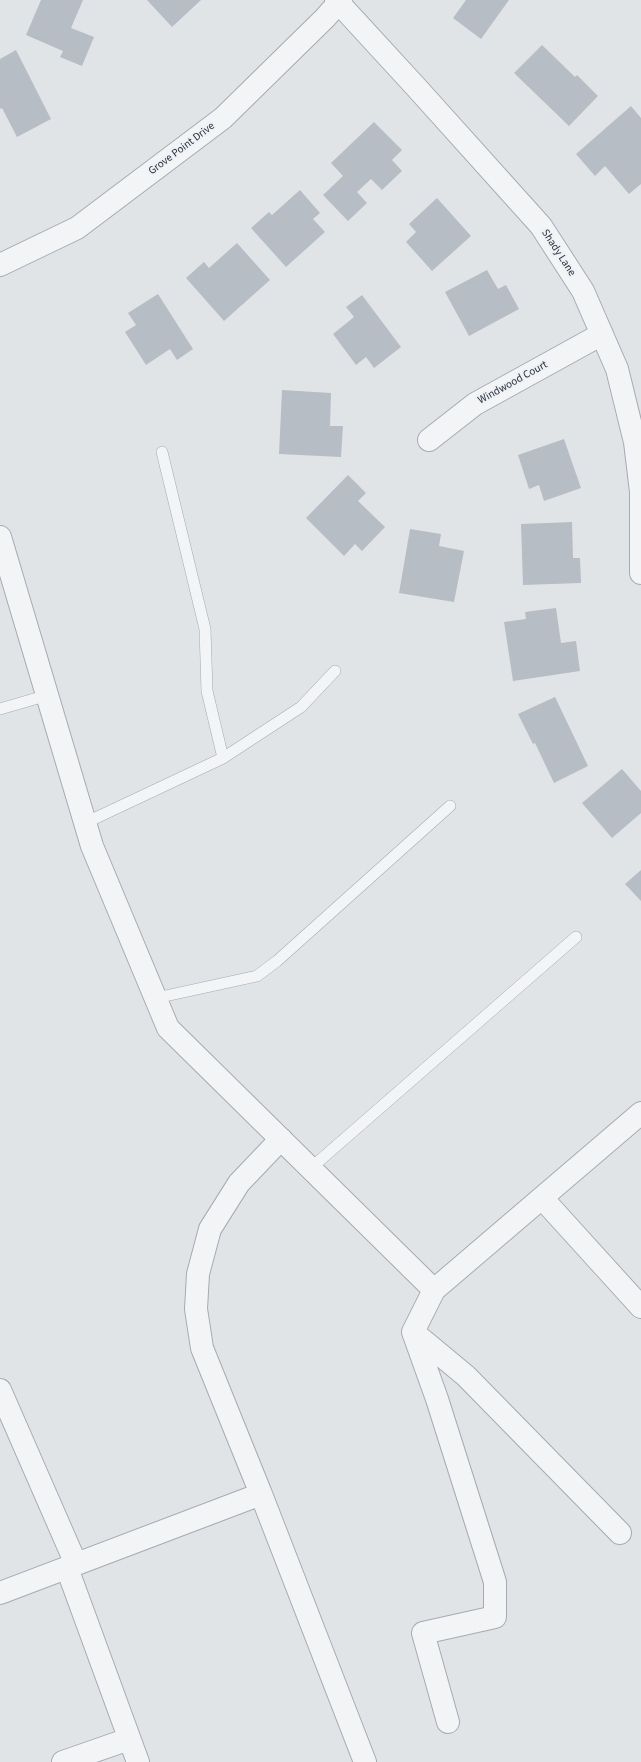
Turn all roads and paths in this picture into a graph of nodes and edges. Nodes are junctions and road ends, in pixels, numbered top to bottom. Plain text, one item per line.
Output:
1 (338, 1) edge
2 (0, 265) edge
3 (602, 334) junction
4 (429, 440) dead end
5 (162, 452) dead end
6 (641, 492) edge
7 (0, 537) edge
8 (641, 573) edge
9 (335, 672) dead end
10 (48, 695) junction
11 (0, 709) edge
12 (223, 758) junction
13 (450, 806) dead end
14 (85, 823) junction
15 (576, 937) dead end
16 (156, 998) junction
17 (641, 1113) edge
18 (281, 1139) junction
19 (311, 1168) junction
20 (542, 1198) junction
21 (434, 1290) junction
22 (641, 1307) edge
23 (413, 1332) junction
24 (0, 1390) edge
25 (261, 1494) junction
26 (620, 1533) dead end
27 (72, 1566) junction
28 (0, 1593) edge
29 (448, 1722) dead end
30 (129, 1739) junction
31 (63, 1762) edge
32 (138, 1762) edge
33 (365, 1762) edge

1 - 2 street, Grove Point Drive
1 - 3 street, Shady Lane
3 - 4 street, Windwood Court
3 - 6 street, Shady Lane
5 - 12 lane
6 - 8 street, Shady Lane
7 - 10 street
9 - 12 lane
10 - 11 lane
10 - 14 street
12 - 14 lane
13 - 16 lane
14 - 16 street
15 - 19 lane
16 - 18 street
17 - 20 street
18 - 19 street
18 - 25 street
19 - 21 street
20 - 21 street
20 - 22 street
21 - 23 street
23 - 26 street
23 - 29 street
24 - 27 street
25 - 27 street
25 - 33 street
27 - 28 street
27 - 30 street
30 - 31 street
30 - 32 street

